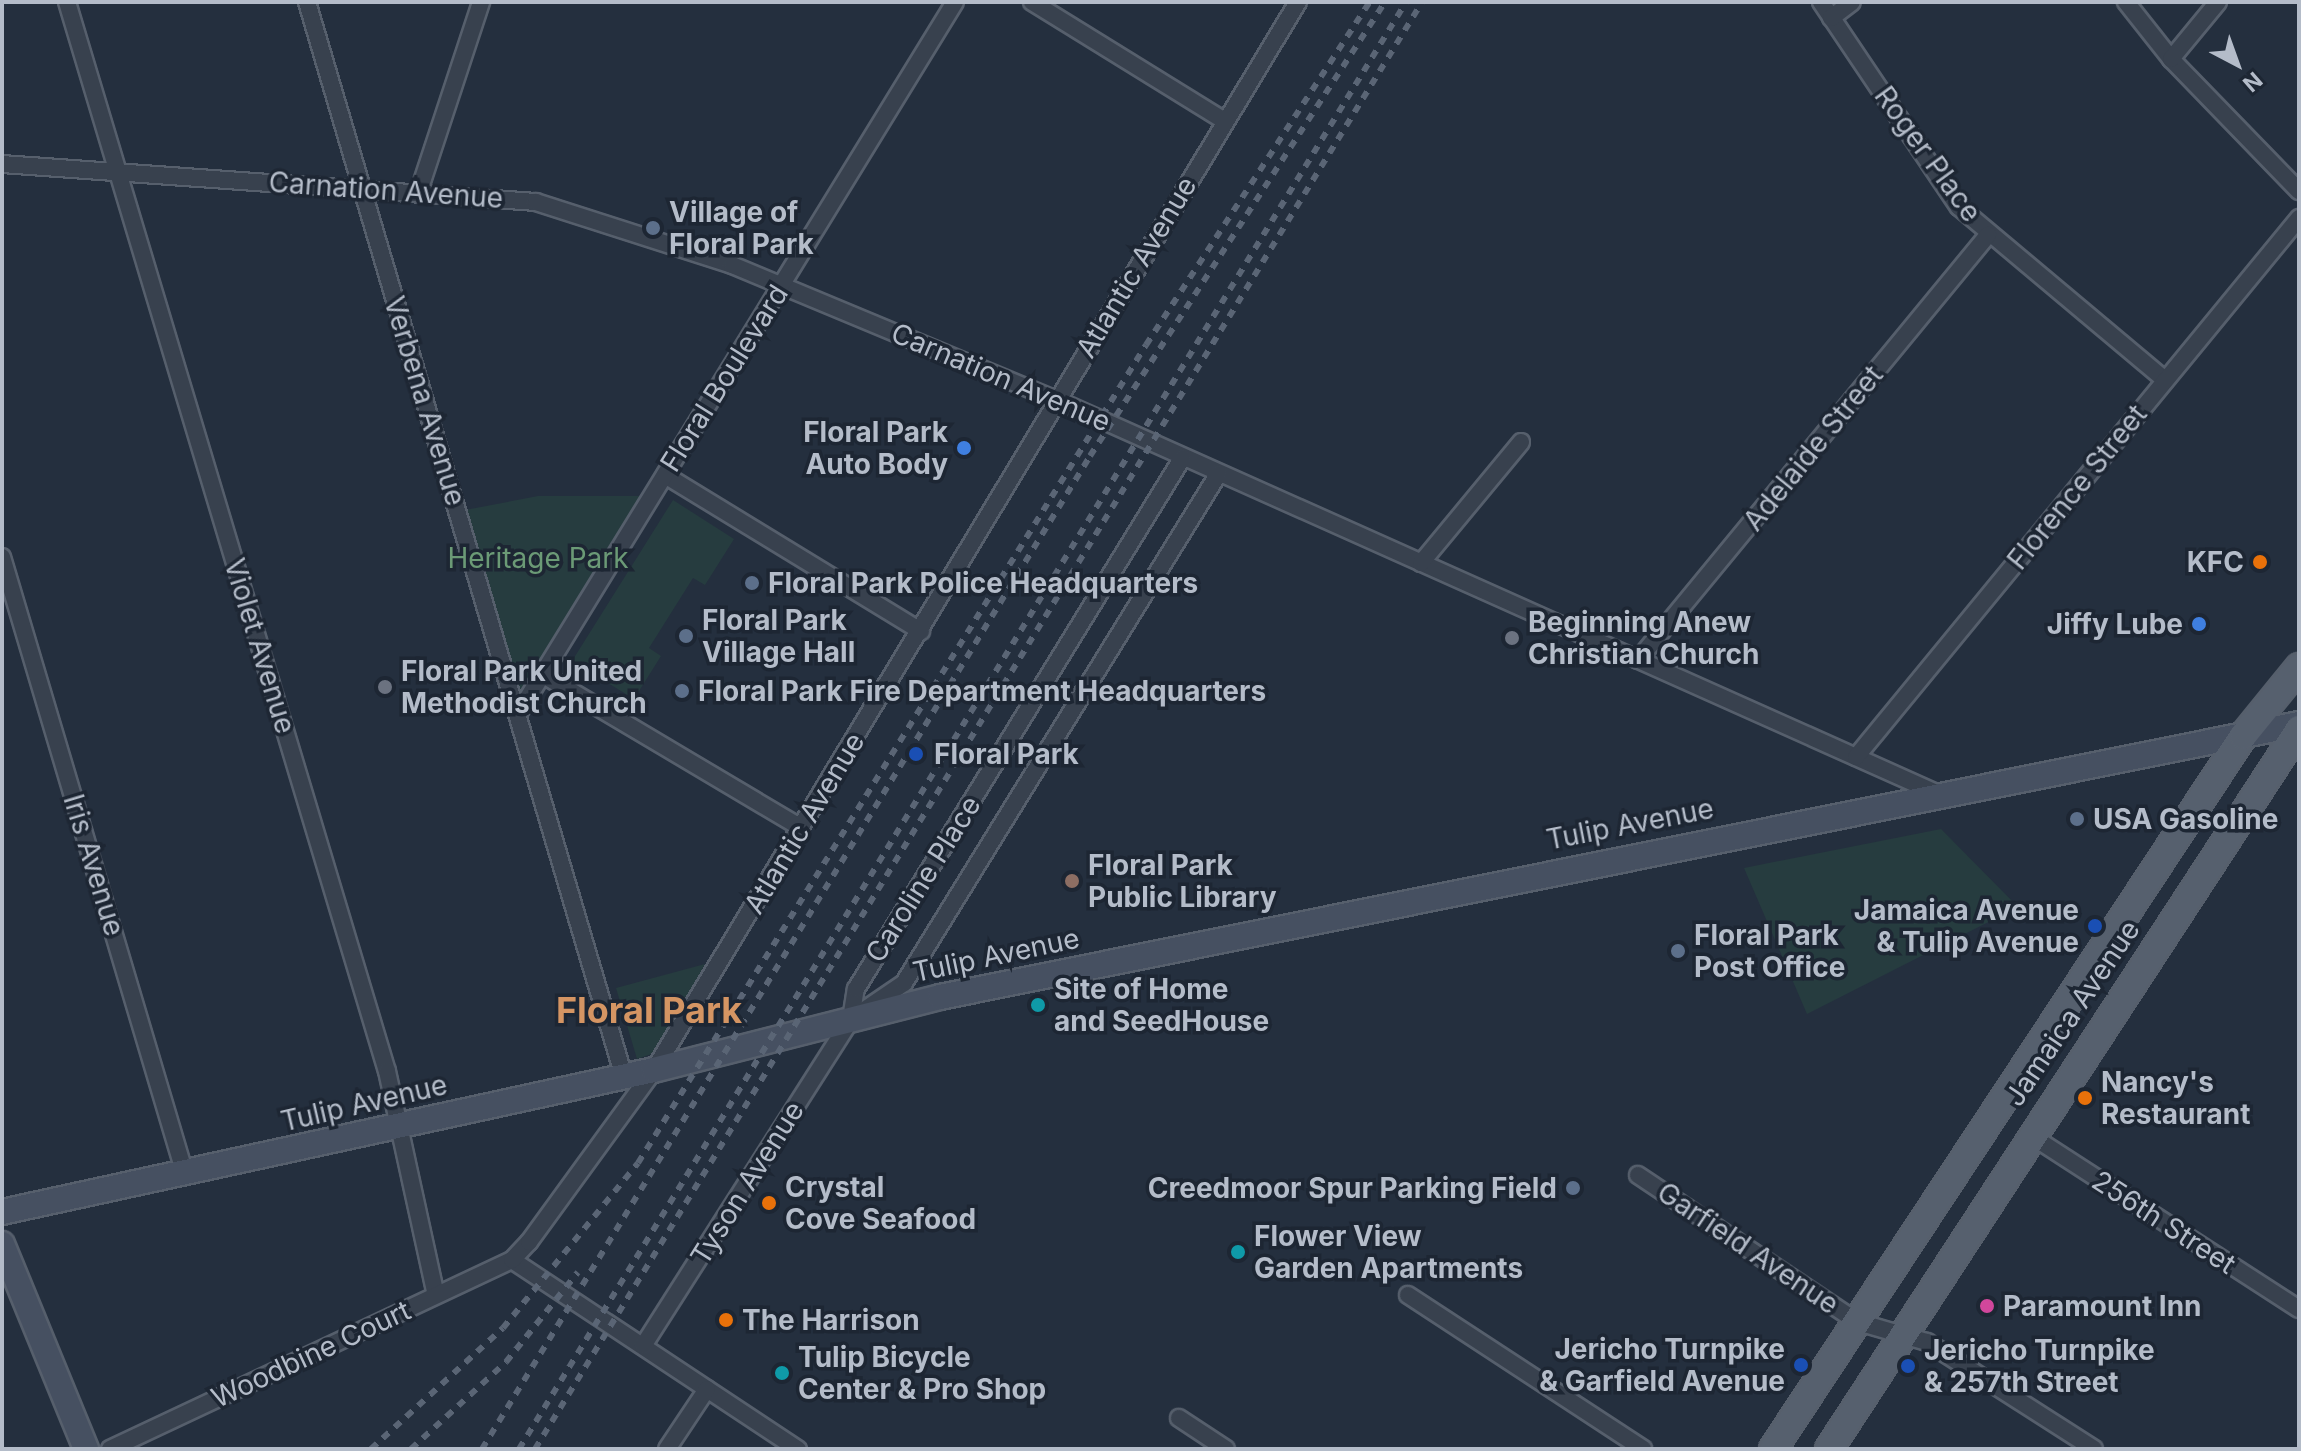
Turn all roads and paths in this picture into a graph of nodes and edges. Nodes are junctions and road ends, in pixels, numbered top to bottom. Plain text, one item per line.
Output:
1 (67, 2) edge
2 (307, 2) edge
3 (481, 2) edge
4 (955, 2) edge
5 (1032, 2) edge
6 (1298, 2) edge
7 (1821, 2) edge
8 (1852, 2) edge
9 (2126, 2) edge
10 (2218, 2) edge
11 (1831, 18) junction
12 (2171, 59) junction
13 (1225, 121) junction
14 (2, 164) edge
15 (117, 171) junction
16 (362, 187) junction
17 (419, 191) junction
18 (2299, 191) edge
19 (2299, 218) edge
20 (1988, 235) junction
21 (781, 285) junction
22 (2165, 380) junction
23 (1057, 400) junction
24 (1521, 442) dead end
25 (1183, 457) junction
26 (1219, 473) junction
27 (665, 475) junction
28 (2, 557) edge
29 (1421, 563) junction
30 (921, 631) junction
31 (1638, 660) junction
32 (2299, 667) edge
33 (542, 674) junction
34 (518, 714) junction
35 (2299, 727) edge
36 (2243, 736) junction
37 (1856, 757) junction
38 (1946, 797) junction
39 (801, 828) junction
40 (851, 1019) junction
41 (654, 1070) junction
42 (624, 1077) junction
43 (397, 1125) junction
44 (2030, 1135) junction
45 (185, 1174) junction
46 (1638, 1175) dead end
47 (2, 1212) edge
48 (2, 1244) edge
49 (512, 1260) junction
50 (436, 1295) junction
51 (1408, 1295) dead end
52 (2299, 1309) edge
53 (1858, 1322) junction
54 (1903, 1335) junction
55 (643, 1346) junction
56 (707, 1389) junction
57 (1179, 1418) dead end
58 (86, 1449) edge
59 (110, 1449) edge
60 (667, 1449) edge
61 (798, 1449) edge
62 (1226, 1449) edge
63 (1643, 1449) edge
64 (1773, 1449) edge
65 (1829, 1449) edge
66 (2094, 1449) edge

1 - 15 street, Violet Avenue
2 - 16 street, Verbena Avenue
3 - 17 street
4 - 21 street, Floral Boulevard
5 - 13 street
6 - 13 street, Atlantic Avenue
7 - 11 street, Roger Place
8 - 11 street
9 - 12 street
10 - 12 street
11 - 20 street, Roger Place
12 - 18 street
13 - 23 street, Atlantic Avenue
14 - 15 street, Carnation Avenue
15 - 16 street, Carnation Avenue
15 - 43 street, Violet Avenue
16 - 17 street, Carnation Avenue
16 - 34 street, Verbena Avenue
17 - 21 street, Carnation Avenue
19 - 22 street, Florence Street
20 - 22 street, Roger Place
20 - 31 street, Adelaide Street
21 - 23 street, Carnation Avenue
21 - 27 street, Floral Boulevard
22 - 37 street, Florence Street
23 - 25 street, Carnation Avenue
23 - 30 street, Atlantic Avenue
24 - 29 street
25 - 26 street, Carnation Avenue
25 - 40 street, Caroline Place
26 - 29 street, Carnation Avenue
26 - 40 street
27 - 30 street
27 - 33 street, Floral Boulevard
28 - 45 street, Iris Avenue
29 - 31 street, Carnation Avenue
30 - 39 street, Atlantic Avenue
31 - 37 street, Carnation Avenue
32 - 36 main road, Jamaica Avenue
33 - 34 street, Floral Boulevard
33 - 39 street
34 - 42 street, Verbena Avenue
35 - 36 main road, Tulip Avenue
35 - 44 main road, Jamaica Avenue
36 - 38 main road, Tulip Avenue
36 - 53 main road, Jamaica Avenue
37 - 38 street, Carnation Avenue
38 - 40 main road, Tulip Avenue
39 - 41 street, Atlantic Avenue
40 - 41 main road, Tulip Avenue
40 - 55 street, Tyson Avenue
41 - 42 main road, Tulip Avenue
41 - 49 street, Atlantic Avenue
42 - 43 main road, Tulip Avenue
43 - 45 main road, Tulip Avenue
43 - 50 street, Violet Avenue
44 - 52 street, 256th Street
44 - 54 main road, Jamaica Avenue
45 - 47 main road, Tulip Avenue
46 - 53 street, Garfield Avenue
48 - 58 main road
49 - 50 street, Woodbine Court
49 - 55 street
50 - 59 street, Woodbine Court
51 - 63 street
53 - 54 street, Garfield Avenue
53 - 64 main road, Jamaica Avenue
54 - 65 main road, Jamaica Avenue
54 - 66 street, Garfield Avenue
55 - 56 street
56 - 60 street
56 - 61 street
57 - 62 street

